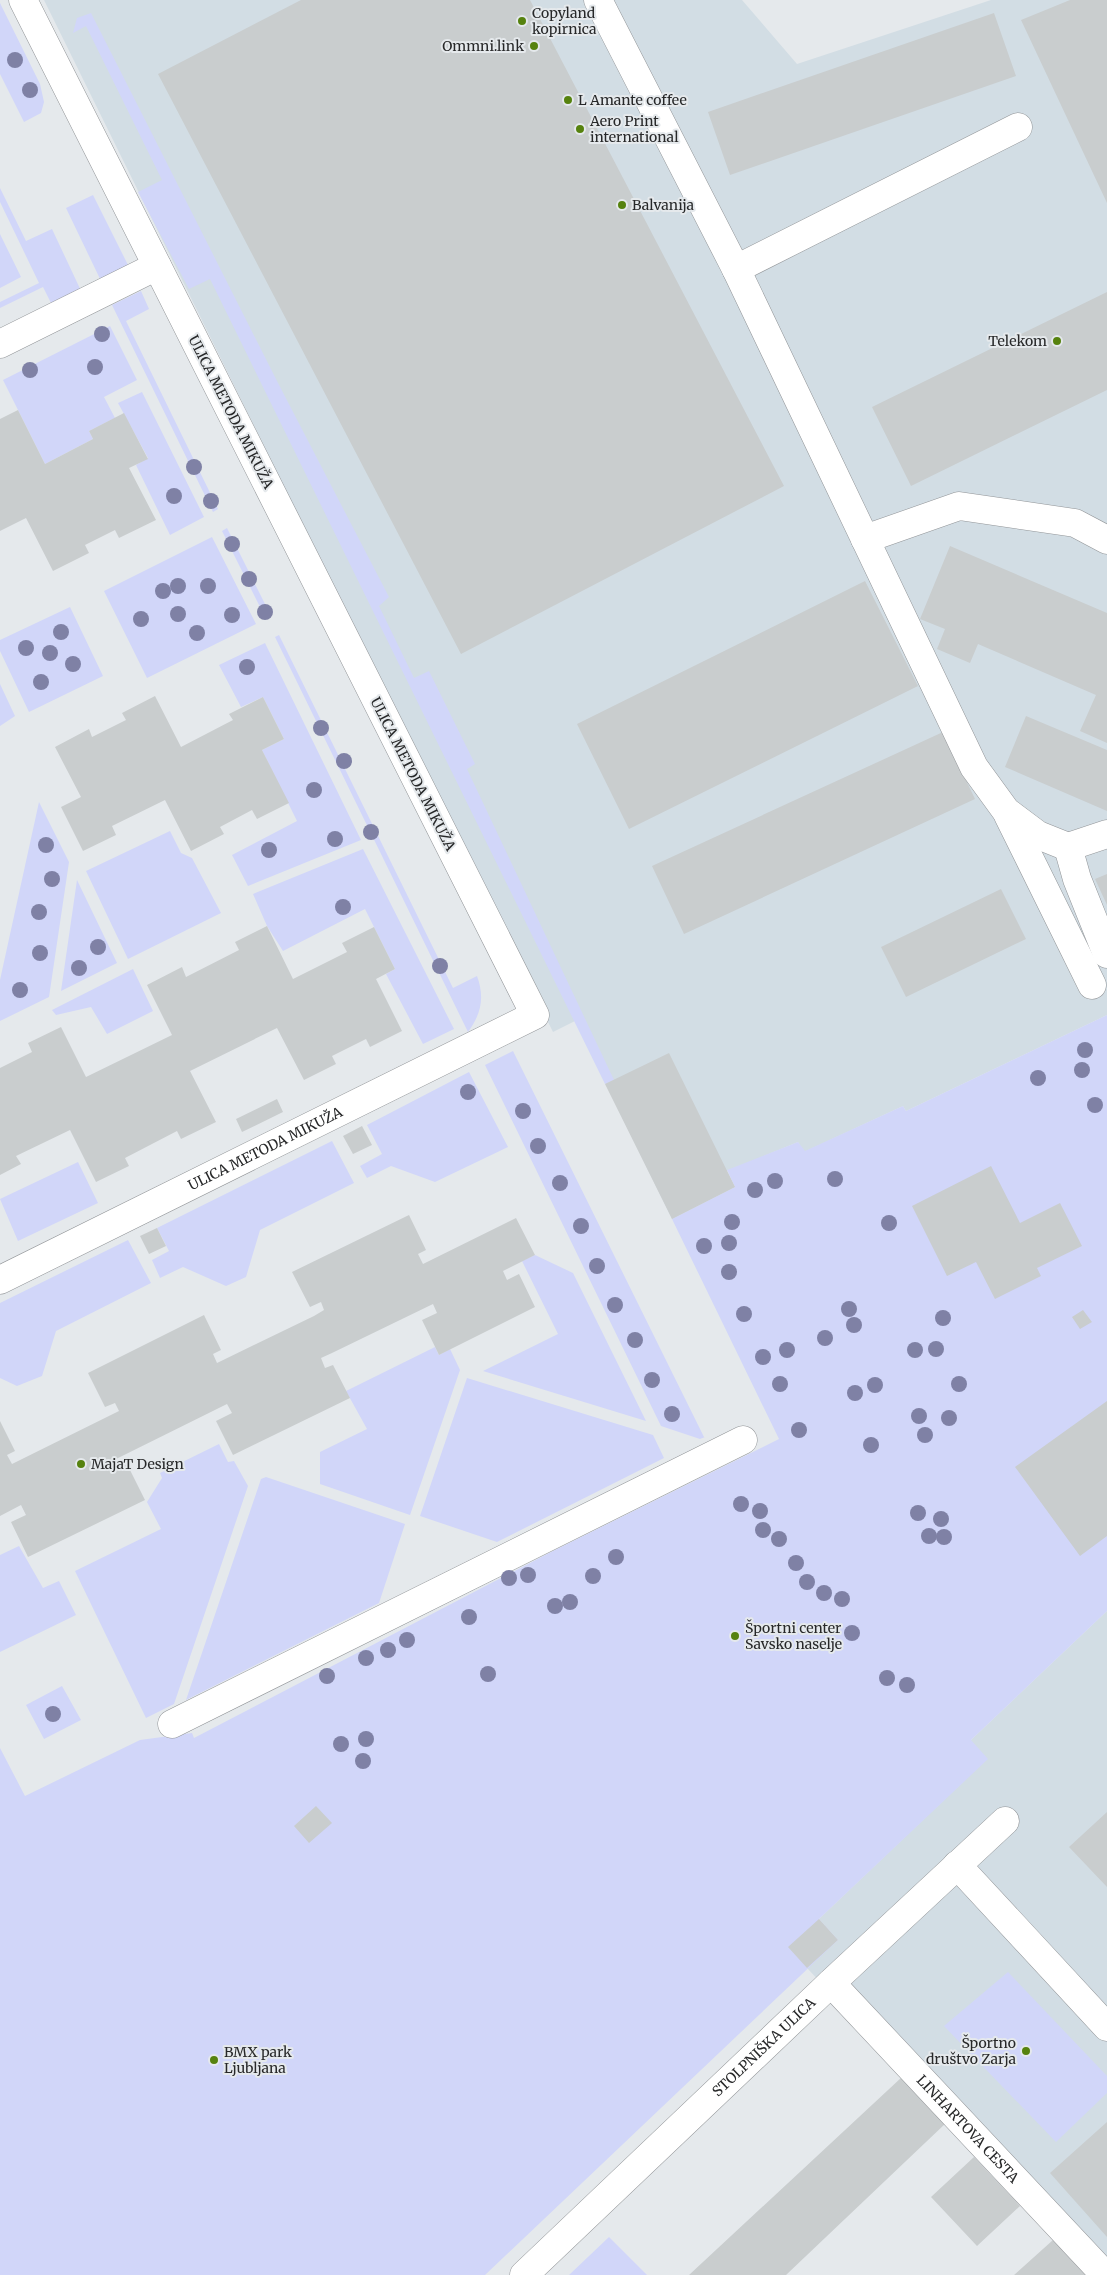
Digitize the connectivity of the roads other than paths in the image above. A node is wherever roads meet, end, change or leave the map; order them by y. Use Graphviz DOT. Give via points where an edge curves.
graph roads {
  1 [pos="23,0"];
  2 [pos="598,0"];
  3 [pos="1018,127"];
  4 [pos="157,266"];
  5 [pos="736,269"];
  6 [pos="0,344"];
  7 [pos="865,539"];
  8 [pos="1107,540"];
  9 [pos="1006,812"];
  10 [pos="1107,834"];
  11 [pos="1068,847"];
  12 [pos="1107,954"];
  13 [pos="1092,985"];
  14 [pos="0,1280"];
  15 [pos="743,1440"];
  16 [pos="172,1724"];
  17 [pos="1005,1821"];
  18 [pos="957,1865"];
  19 [pos="831,1983"];
  20 [pos="1107,2027"];
  21 [pos="524,2275"];
  22 [pos="1105,2275"];
  1 -- 4 [label="street, ULICA METODA MIKUŽA"];
  2 -- 5 [label="street"];
  3 -- 5 [label="street"];
  4 -- 6 [label="street"];
  4 -- 14 [label="street, ULICA METODA MIKUŽA" via="535,1015"];
  5 -- 7 [label="street"];
  7 -- 8 [label="street" via="959,506 1076,523"];
  7 -- 9 [label="street" via="974,766"];
  9 -- 11 [label="street" via="1038,835"];
  9 -- 13 [label="street"];
  10 -- 11 [label="street"];
  11 -- 12 [label="street" via="1077,879"];
  15 -- 16 [label="street"];
  17 -- 18 [label="street, STOLPNIŠKA ULICA"];
  18 -- 19 [label="street, STOLPNIŠKA ULICA"];
  18 -- 20 [label="street"];
  19 -- 21 [label="street, STOLPNIŠKA ULICA"];
  19 -- 22 [label="street, LINHARTOVA CESTA"];
}
